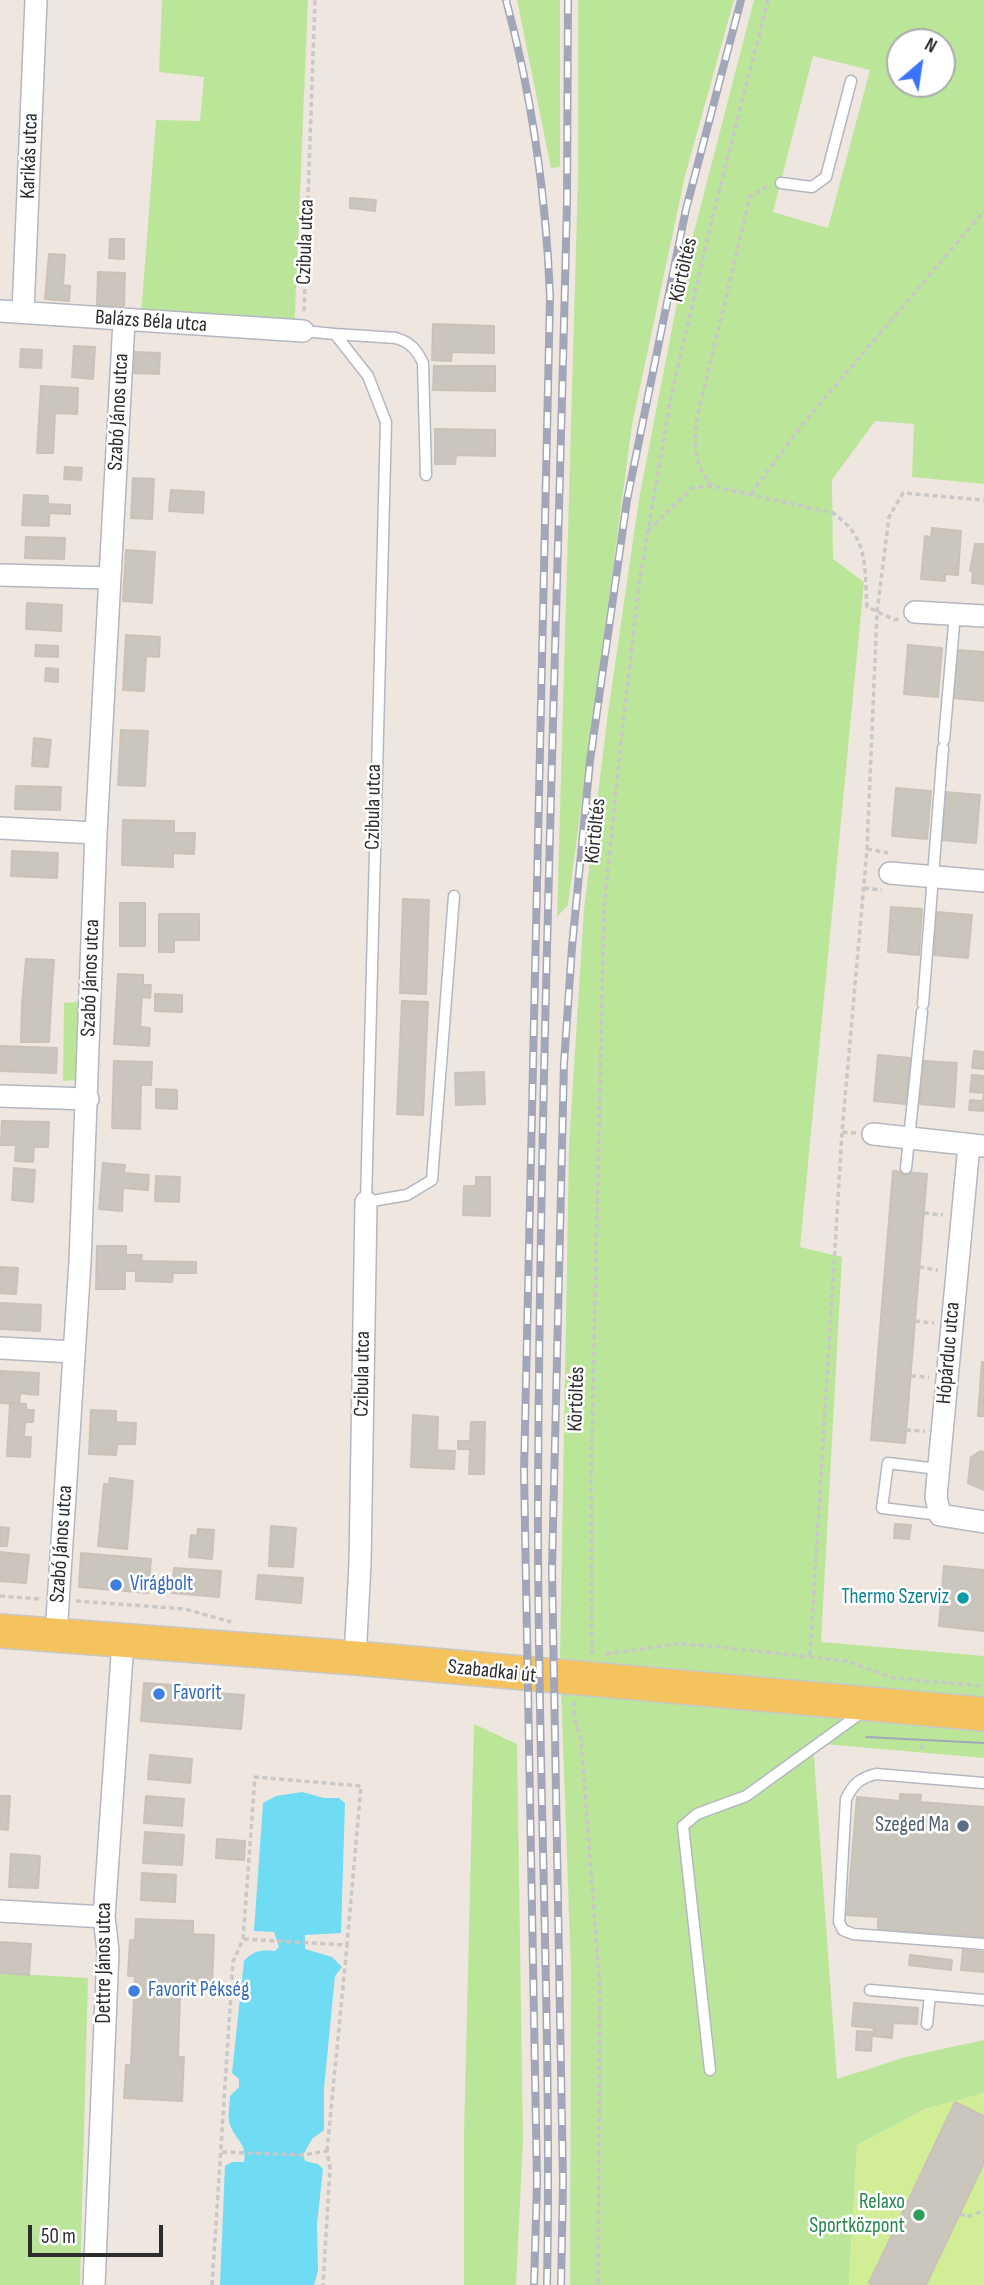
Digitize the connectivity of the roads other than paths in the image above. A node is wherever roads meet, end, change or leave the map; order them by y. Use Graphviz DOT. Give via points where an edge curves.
graph roads {
  1 [pos="36,0"];
  2 [pos="850,81"];
  3 [pos="781,183"];
  4 [pos="0,311"];
  5 [pos="23,312"];
  6 [pos="124,321"];
  7 [pos="303,331"];
  8 [pos="335,334"];
  9 [pos="426,475"];
  10 [pos="0,575"];
  11 [pos="110,578"];
  12 [pos="915,612"];
  13 [pos="955,613"];
  14 [pos="984,616"];
  15 [pos="0,828"];
  16 [pos="96,833"];
  17 [pos="887,872"];
  18 [pos="933,876"];
  19 [pos="984,880"];
  20 [pos="454,896"];
  21 [pos="0,1096"];
  22 [pos="88,1099"];
  23 [pos="873,1134"];
  24 [pos="909,1138"];
  25 [pos="976,1146"];
  26 [pos="906,1168"];
  27 [pos="366,1202"];
  28 [pos="0,1348"];
  29 [pos="74,1352"];
  30 [pos="938,1469"];
  31 [pos="940,1515"];
  32 [pos="984,1522"];
  33 [pos="0,1631"];
  34 [pos="56,1635"];
  35 [pos="123,1641"];
  36 [pos="355,1658"];
  37 [pos="872,1704"];
  38 [pos="984,1714"];
  39 [pos="984,1783"];
  40 [pos="0,1911"];
  41 [pos="104,1917"];
  42 [pos="984,1944"];
  43 [pos="870,1990"];
  44 [pos="930,1995"];
  45 [pos="984,2000"];
  46 [pos="927,2024"];
  47 [pos="710,2070"];
  48 [pos="94,2285"];
  1 -- 5 [label="street, Karikás utca"];
  2 -- 3 [label="lane" via="826,177 811,187"];
  4 -- 5 [label="street, Balázs Béla utca"];
  5 -- 6 [label="street, Balázs Béla utca"];
  6 -- 7 [label="street, Balázs Béla utca"];
  6 -- 11 [label="street, Szabó János utca"];
  7 -- 8 [label="lane"];
  8 -- 9 [label="lane" via="396,338 419,354"];
  8 -- 27 [label="lane, Czibula utca" via="368,376 386,422"];
  10 -- 11 [label="street"];
  11 -- 16 [label="street, Szabó János utca"];
  12 -- 13 [label="street"];
  13 -- 14 [label="street"];
  13 -- 18 [label="lane"];
  15 -- 16 [label="street"];
  16 -- 22 [label="street, Szabó János utca"];
  17 -- 18 [label="street"];
  18 -- 19 [label="street"];
  18 -- 24 [label="lane"];
  20 -- 27 [label="lane" via="432,1180 407,1195"];
  21 -- 22 [label="street"];
  22 -- 29 [label="street, Szabó János utca"];
  23 -- 24 [label="street"];
  24 -- 25 [label="street"];
  24 -- 26 [label="lane"];
  25 -- 30 [label="street, Hópárduc utca"];
  27 -- 36 [label="street, Czibula utca"];
  28 -- 29 [label="street"];
  29 -- 34 [label="street, Szabó János utca"];
  30 -- 31 [label="street, Hópárduc utca"];
  30 -- 31 [label="lane" via="888,1463 882,1508"];
  31 -- 32 [label="street"];
  33 -- 34 [label="main road, Szabadkai út"];
  34 -- 35 [label="main road, Szabadkai út"];
  35 -- 36 [label="main road, Szabadkai út"];
  35 -- 41 [label="street, Dettre János utca"];
  36 -- 37 [label="main road, Szabadkai út" via="582,1668"];
  37 -- 38 [label="main road, Szabadkai út"];
  37 -- 47 [label="lane" via="746,1796 697,1814 683,1826"];
  39 -- 42 [label="lane" via="876,1774 852,1786 846,1800 839,1922 853,1934"];
  40 -- 41 [label="street"];
  41 -- 48 [label="street, Dettre János utca" via="108,1951"];
  43 -- 44 [label="lane"];
  44 -- 45 [label="lane"];
  44 -- 46 [label="lane"];
}
